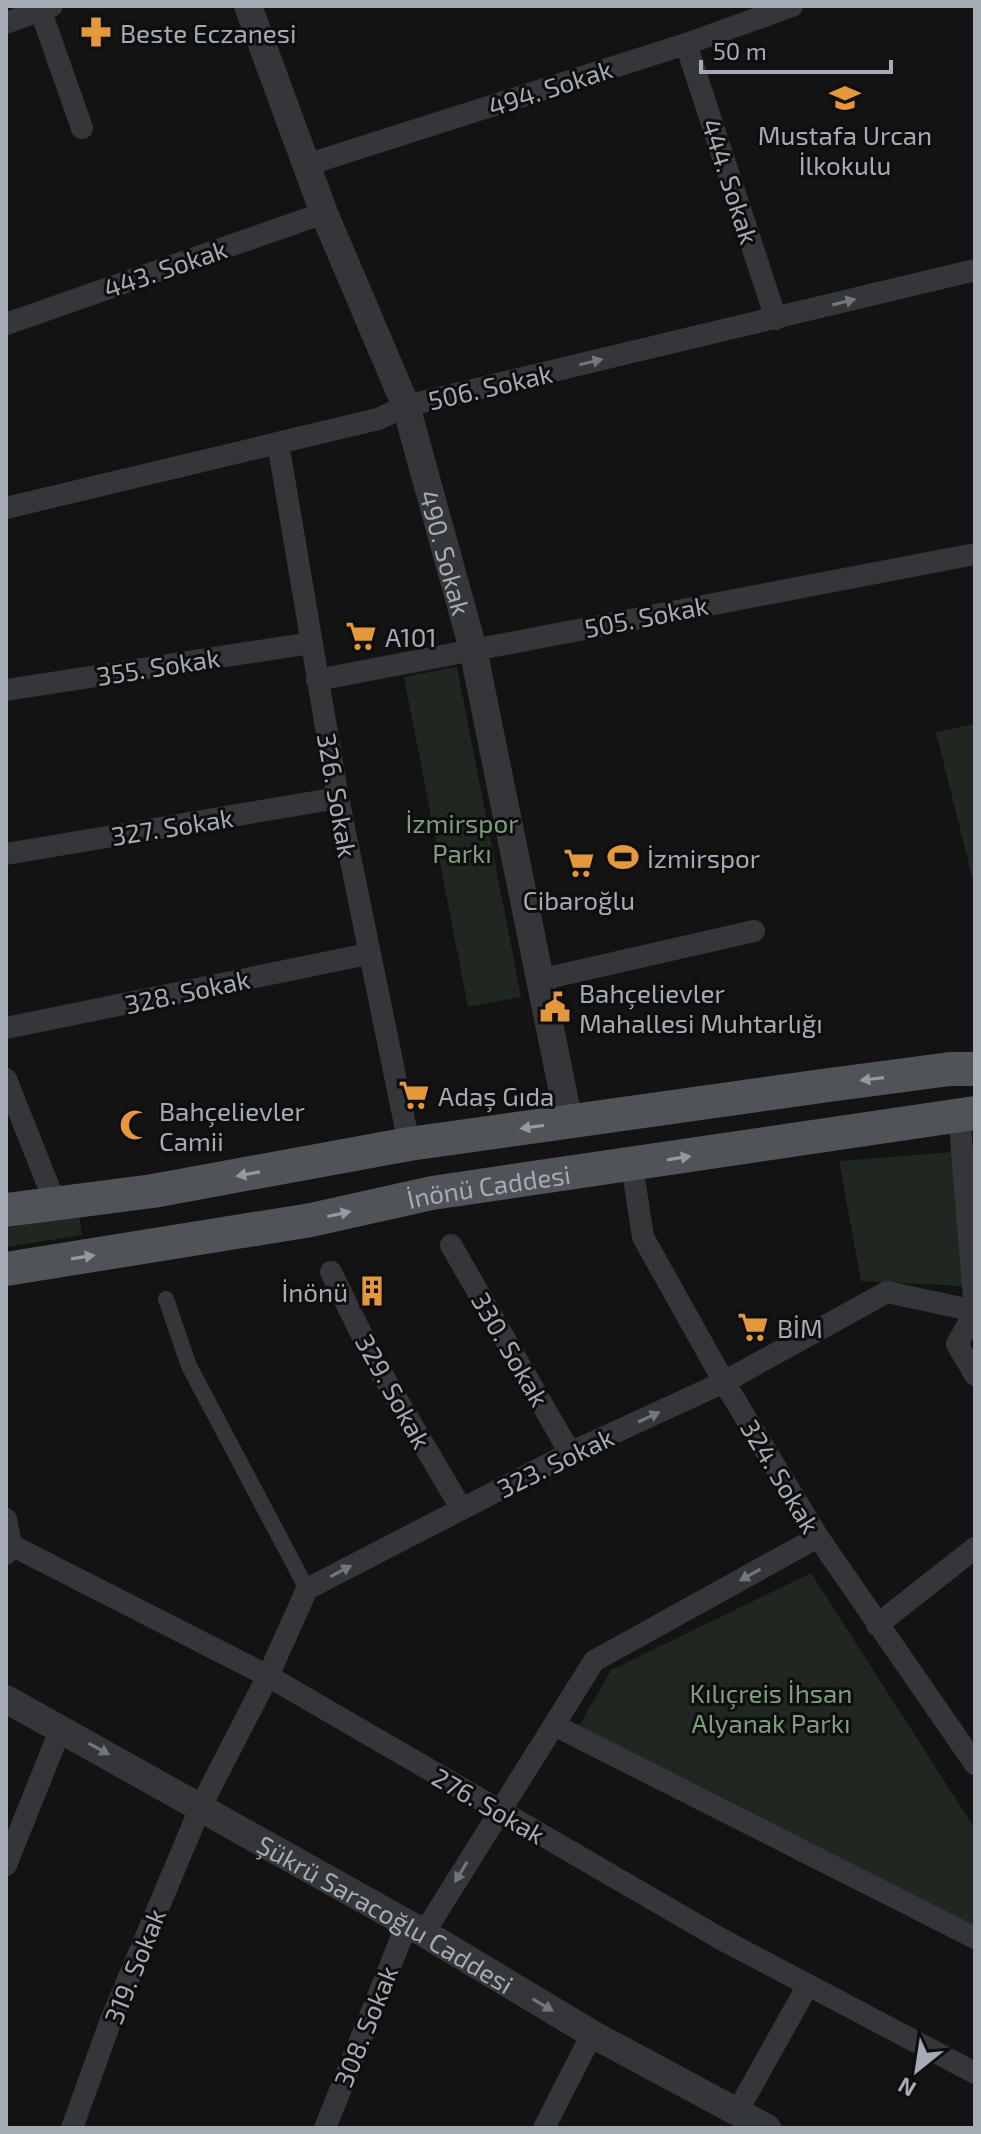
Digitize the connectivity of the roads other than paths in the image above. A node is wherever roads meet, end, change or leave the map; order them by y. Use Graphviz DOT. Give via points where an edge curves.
graph roads {
  1 [pos="248,6"];
  2 [pos="792,6"];
  3 [pos="44,7"];
  4 [pos="6,23"];
  5 [pos="686,44"];
  6 [pos="82,128"];
  7 [pos="306,165"];
  8 [pos="324,213"];
  9 [pos="975,270"];
  10 [pos="776,319"];
  11 [pos="6,324"];
  12 [pos="406,406"];
  13 [pos="278,443"];
  14 [pos="6,508"];
  15 [pos="975,554"];
  16 [pos="311,643"];
  17 [pos="473,649"];
  18 [pos="317,680"];
  19 [pos="6,690"];
  20 [pos="338,798"];
  21 [pos="6,854"];
  22 [pos="754,931"];
  23 [pos="368,954"];
  24 [pos="539,980"];
  25 [pos="6,1028"];
  26 [pos="975,1069"];
  27 [pos="6,1079"];
  28 [pos="967,1114"];
  29 [pos="569,1122"];
  30 [pos="409,1144"];
  31 [pos="632,1165"];
  32 [pos="56,1205"];
  33 [pos="6,1210"];
  34 [pos="451,1245"];
  35 [pos="6,1269"];
  36 [pos="331,1272"];
  37 [pos="166,1299"];
  38 [pos="975,1311"];
  39 [pos="975,1375"];
  40 [pos="724,1382"];
  41 [pos="570,1453"];
  42 [pos="461,1508"];
  43 [pos="6,1519"];
  44 [pos="818,1537"];
  45 [pos="975,1548"];
  46 [pos="8,1549"];
  47 [pos="307,1589"];
  48 [pos="877,1625"];
  49 [pos="268,1676"];
  50 [pos="6,1699"];
  51 [pos="554,1725"];
  52 [pos="61,1728"];
  53 [pos="975,1764"];
  54 [pos="201,1806"];
  55 [pos="498,1810"];
  56 [pos="6,1865"];
  57 [pos="415,1929"];
  58 [pos="975,1938"];
  59 [pos="808,1985"];
  60 [pos="592,2034"];
  61 [pos="975,2073"];
  62 [pos="737,2112"];
  63 [pos="72,2128"];
  64 [pos="325,2128"];
  65 [pos="544,2128"];
  66 [pos="767,2128"];
  1 -- 7 [label="street, 490. Sokak"];
  2 -- 5 [label="street, 494. Sokak"];
  3 -- 4 [label="street"];
  3 -- 6 [label="street"];
  5 -- 7 [label="street, 494. Sokak"];
  5 -- 10 [label="street, 444. Sokak"];
  7 -- 8 [label="street, 490. Sokak"];
  8 -- 11 [label="street, 443. Sokak"];
  8 -- 12 [label="street, 490. Sokak"];
  10 -- 9 [label="street, 506. Sokak, one-way"];
  12 -- 10 [label="street, 506. Sokak, one-way"];
  12 -- 13 [label="street, 506. Sokak" via="378,419"];
  12 -- 17 [label="street, 490. Sokak"];
  13 -- 14 [label="street, 506. Sokak"];
  13 -- 16 [label="street, 326. Sokak"];
  15 -- 17 [label="street, 505. Sokak"];
  16 -- 18 [label="street, 326. Sokak"];
  16 -- 19 [label="street, 355. Sokak"];
  17 -- 18 [label="street, 505. Sokak"];
  17 -- 24 [label="street, 490. Sokak"];
  18 -- 20 [label="street, 326. Sokak"];
  20 -- 21 [label="street, 327. Sokak"];
  20 -- 23 [label="street, 326. Sokak"];
  22 -- 24 [label="street"];
  23 -- 25 [label="street, 328. Sokak"];
  23 -- 30 [label="street, 326. Sokak"];
  24 -- 29 [label="street, 490. Sokak"];
  26 -- 29 [label="main road, İnönü Caddesi, one-way"];
  27 -- 32 [label="street"];
  31 -- 28 [label="main road, İnönü Caddesi, one-way"];
  28 -- 38 [label="street"];
  29 -- 30 [label="main road, İnönü Caddesi, one-way"];
  30 -- 32 [label="main road, İnönü Caddesi, one-way"];
  35 -- 31 [label="main road, İnönü Caddesi, one-way" via="311,1220 432,1193"];
  31 -- 40 [label="street, 324. Sokak" via="643,1237"];
  32 -- 33 [label="main road, İnönü Caddesi"];
  34 -- 41 [label="street, 330. Sokak"];
  36 -- 42 [label="street, 329. Sokak" via="376,1364"];
  37 -- 47 [label="street" via="189,1366"];
  38 -- 39 [label="street" via="957,1344"];
  38 -- 40 [label="street, 323. Sokak" via="887,1292"];
  41 -- 40 [label="street, 323. Sokak, one-way"];
  40 -- 44 [label="street, 324. Sokak"];
  41 -- 42 [label="street, 323. Sokak"];
  47 -- 42 [label="street, 323. Sokak, one-way"];
  43 -- 46 [label="street"];
  44 -- 48 [label="street, 324. Sokak"];
  44 -- 51 [label="street, 308. Sokak, one-way" via="594,1661"];
  45 -- 48 [label="street"];
  46 -- 49 [label="street, 276. Sokak"];
  47 -- 49 [label="street"];
  48 -- 53 [label="street, 324. Sokak"];
  49 -- 54 [label="street, 319. Sokak"];
  49 -- 55 [label="street, 276. Sokak"];
  50 -- 52 [label="street, Şükrü Saracoğlu Caddesi"];
  51 -- 55 [label="street, 308. Sokak"];
  51 -- 58 [label="street"];
  52 -- 54 [label="street, Şükrü Saracoğlu Caddesi, one-way"];
  52 -- 56 [label="street"];
  54 -- 57 [label="street, Şükrü Saracoğlu Caddesi"];
  54 -- 63 [label="street, 319. Sokak"];
  55 -- 57 [label="street, 308. Sokak, one-way"];
  55 -- 59 [label="street, 276. Sokak"];
  57 -- 60 [label="street, Şükrü Saracoğlu Caddesi, one-way"];
  57 -- 64 [label="street, 308. Sokak"];
  59 -- 61 [label="street, 276. Sokak"];
  59 -- 62 [label="street"];
  60 -- 62 [label="street, Şükrü Saracoğlu Caddesi"];
  60 -- 65 [label="street"];
  62 -- 66 [label="street, Şükrü Saracoğlu Caddesi"];
}
